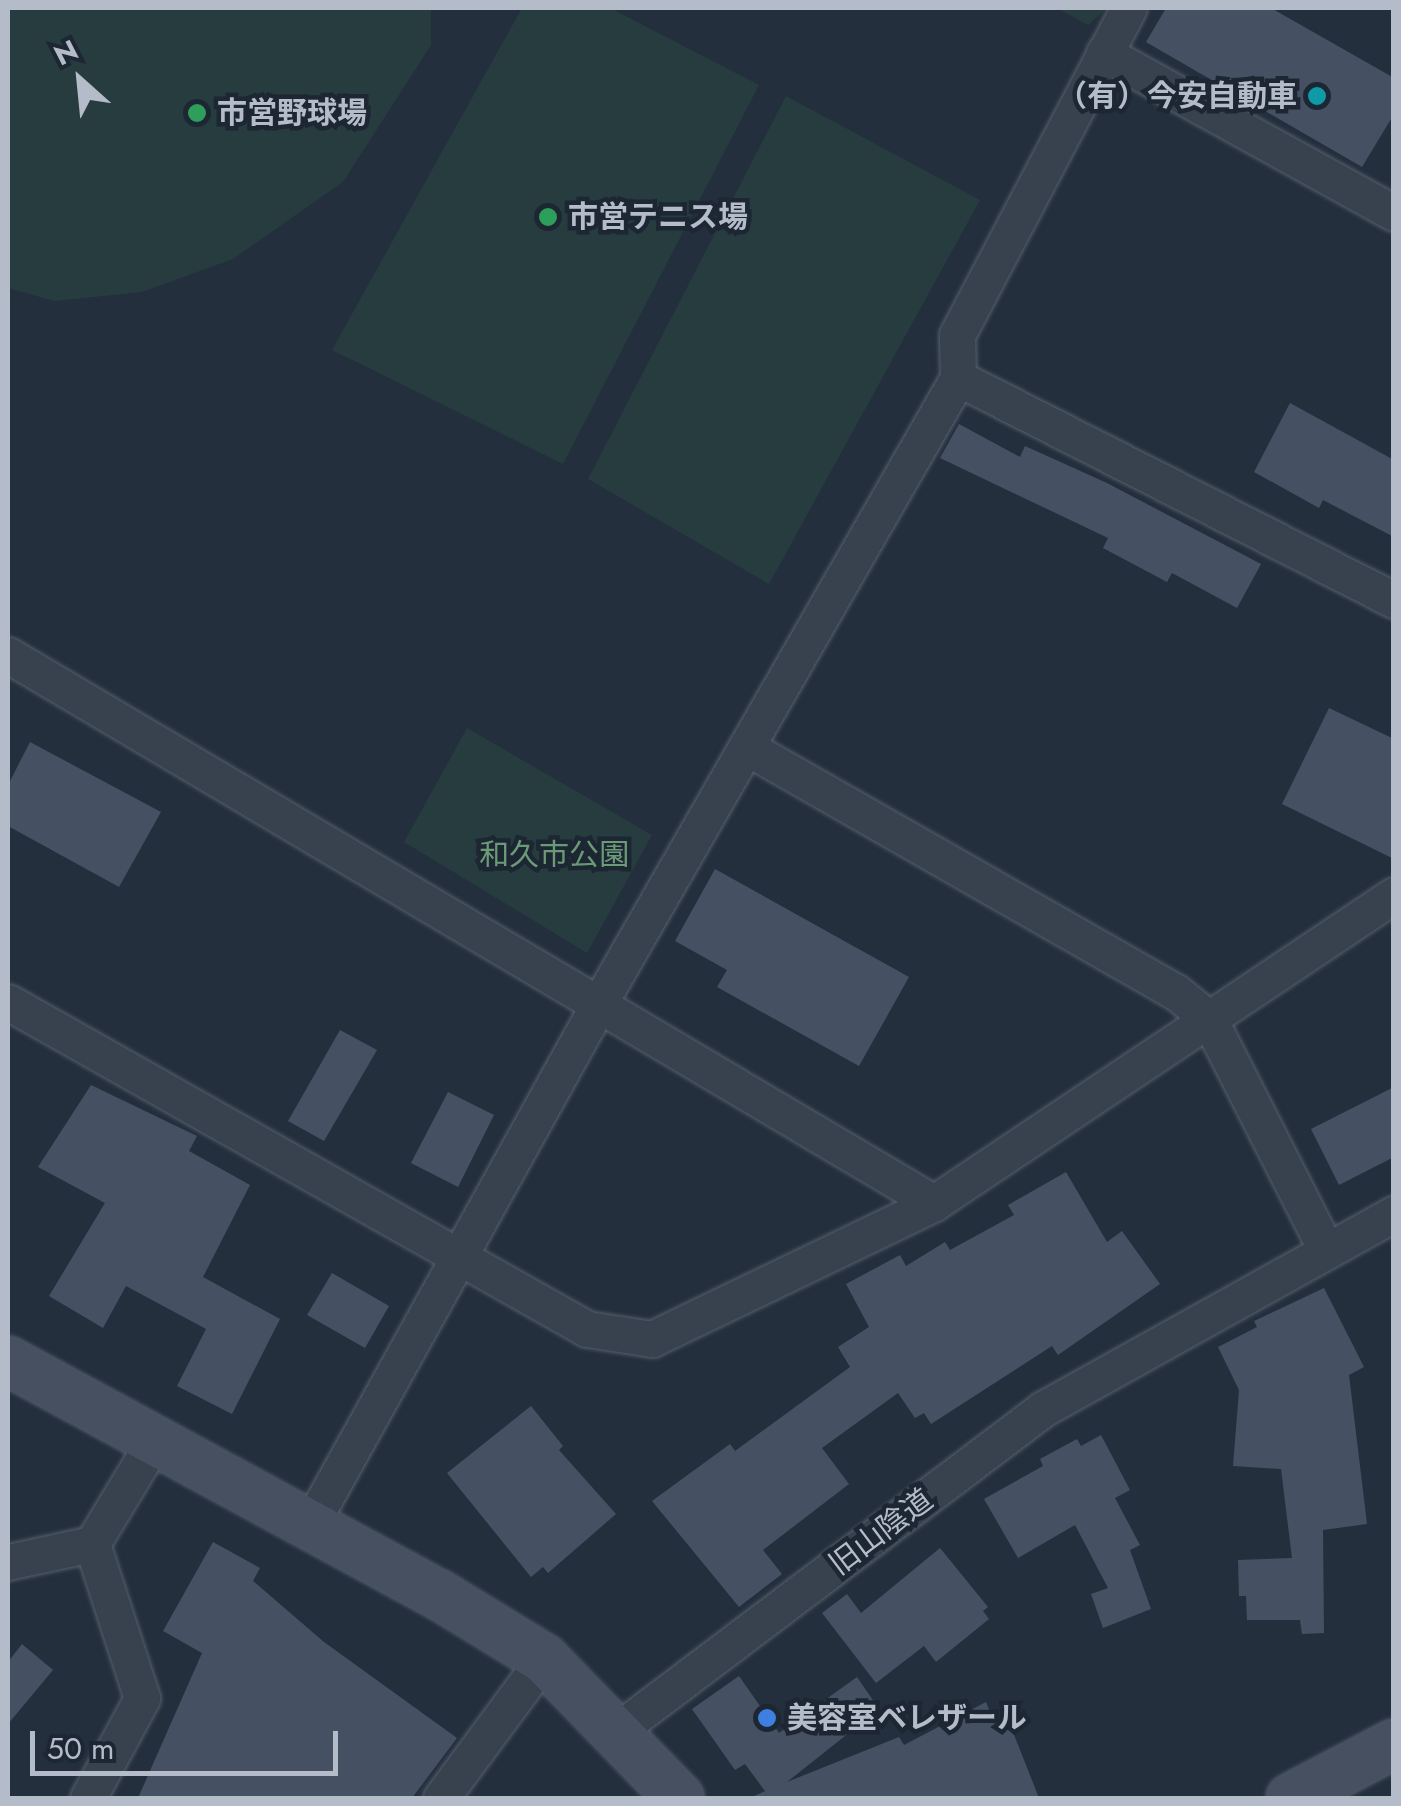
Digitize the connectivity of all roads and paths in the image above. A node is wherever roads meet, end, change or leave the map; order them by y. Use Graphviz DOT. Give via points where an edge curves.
graph roads {
  1 [pos="1129,8"];
  2 [pos="1104,53"];
  3 [pos="1394,213"];
  4 [pos="958,378"];
  5 [pos="1394,600"];
  6 [pos="8,655"];
  7 [pos="746,747"];
  8 [pos="1394,895"];
  9 [pos="601,1000"];
  10 [pos="8,1002"];
  11 [pos="1209,1019"];
  12 [pos="934,1203"];
  13 [pos="1394,1214"];
  14 [pos="1325,1248"];
  15 [pos="462,1254"];
  16 [pos="8,1361"];
  17 [pos="153,1442"];
  18 [pos="310,1527"];
  19 [pos="92,1544"];
  20 [pos="8,1562"];
  21 [pos="544,1659"];
  22 [pos="618,1730"];
  23 [pos="1394,1744"];
  24 [pos="88,1798"];
  25 [pos="441,1798"];
  26 [pos="679,1798"];
  27 [pos="1291,1798"];
  1 -- 2 [label="street"];
  2 -- 3 [label="street"];
  2 -- 4 [label="street" via="957,335"];
  4 -- 5 [label="street"];
  4 -- 7 [label="street"];
  6 -- 9 [label="street"];
  7 -- 9 [label="street"];
  7 -- 11 [label="street" via="1176,992"];
  8 -- 11 [label="street"];
  9 -- 12 [label="street"];
  9 -- 15 [label="street"];
  10 -- 15 [label="street"];
  11 -- 12 [label="street"];
  11 -- 14 [label="street"];
  12 -- 15 [label="street" via="652,1340 586,1329"];
  13 -- 14 [label="street, 旧山陰道"];
  14 -- 22 [label="street, 旧山陰道" via="1043,1409"];
  15 -- 18 [label="street"];
  16 -- 17 [label="street"];
  17 -- 18 [label="street"];
  17 -- 19 [label="street"];
  18 -- 21 [label="street"];
  19 -- 20 [label="street"];
  19 -- 24 [label="street" via="142,1698"];
  21 -- 22 [label="street"];
  21 -- 25 [label="street"];
  22 -- 26 [label="street"];
  23 -- 27 [label="street"];
}
